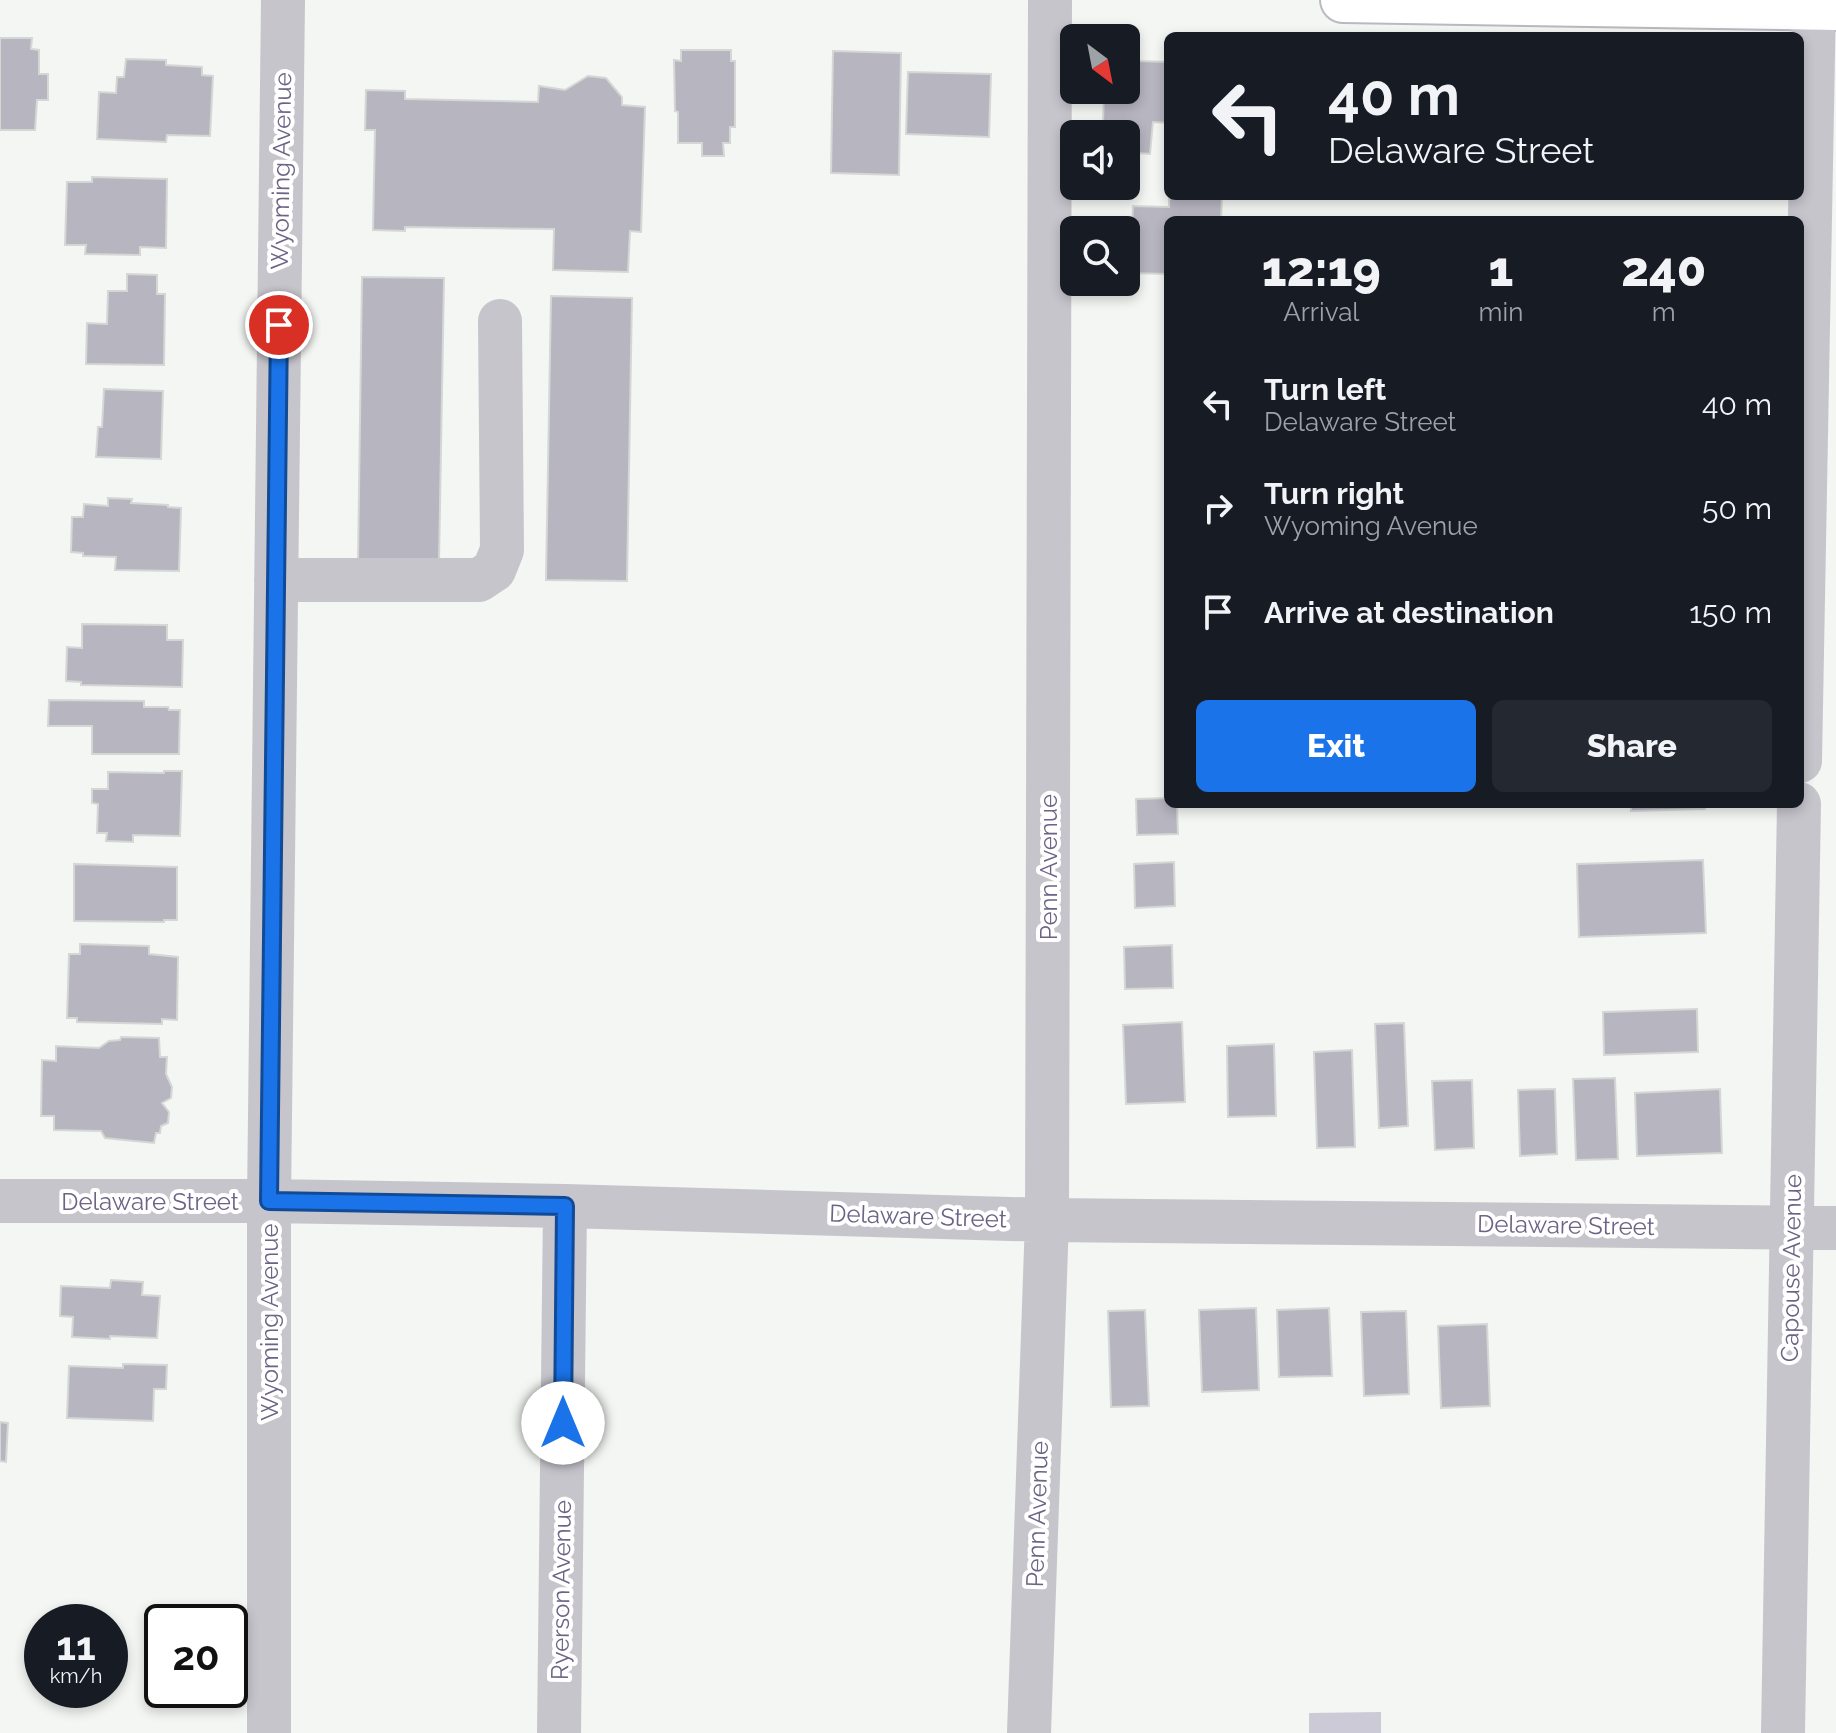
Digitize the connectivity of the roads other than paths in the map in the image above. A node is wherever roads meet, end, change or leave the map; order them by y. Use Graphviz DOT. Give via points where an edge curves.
graph roads {
  1 [pos="283,0"];
  2 [pos="1050,0"];
  3 [pos="1343,0"];
  4 [pos="1822,5"];
  5 [pos="500,321"];
  6 [pos="276,580"];
  7 [pos="1804,624"];
  8 [pos="1799,808"];
  9 [pos="0,1201"];
  10 [pos="269,1201"];
  11 [pos="565,1206"];
  12 [pos="1047,1220"];
  13 [pos="1791,1227"];
  14 [pos="1836,1228"];
  15 [pos="269,1733"];
  16 [pos="559,1733"];
  17 [pos="1029,1733"];
  18 [pos="1783,1733"];
  1 -- 6 [label="street, Wyoming Avenue"];
  2 -- 12 [label="street, Penn Avenue"];
  3 -- 4 [label="main road"];
  4 -- 7 [label="street"];
  5 -- 6 [label="street" via="502,550 494,570 479,580"];
  6 -- 10 [label="street, Wyoming Avenue"];
  8 -- 13 [label="street, Capouse Avenue"];
  9 -- 10 [label="street, Delaware Street"];
  10 -- 11 [label="street, Delaware Street"];
  10 -- 15 [label="street, Wyoming Avenue"];
  11 -- 12 [label="street, Delaware Street"];
  11 -- 16 [label="street, Ryerson Avenue"];
  12 -- 13 [label="street, Delaware Street"];
  12 -- 17 [label="street, Penn Avenue"];
  13 -- 14 [label="street, Delaware Street"];
  13 -- 18 [label="street, Capouse Avenue"];
}
